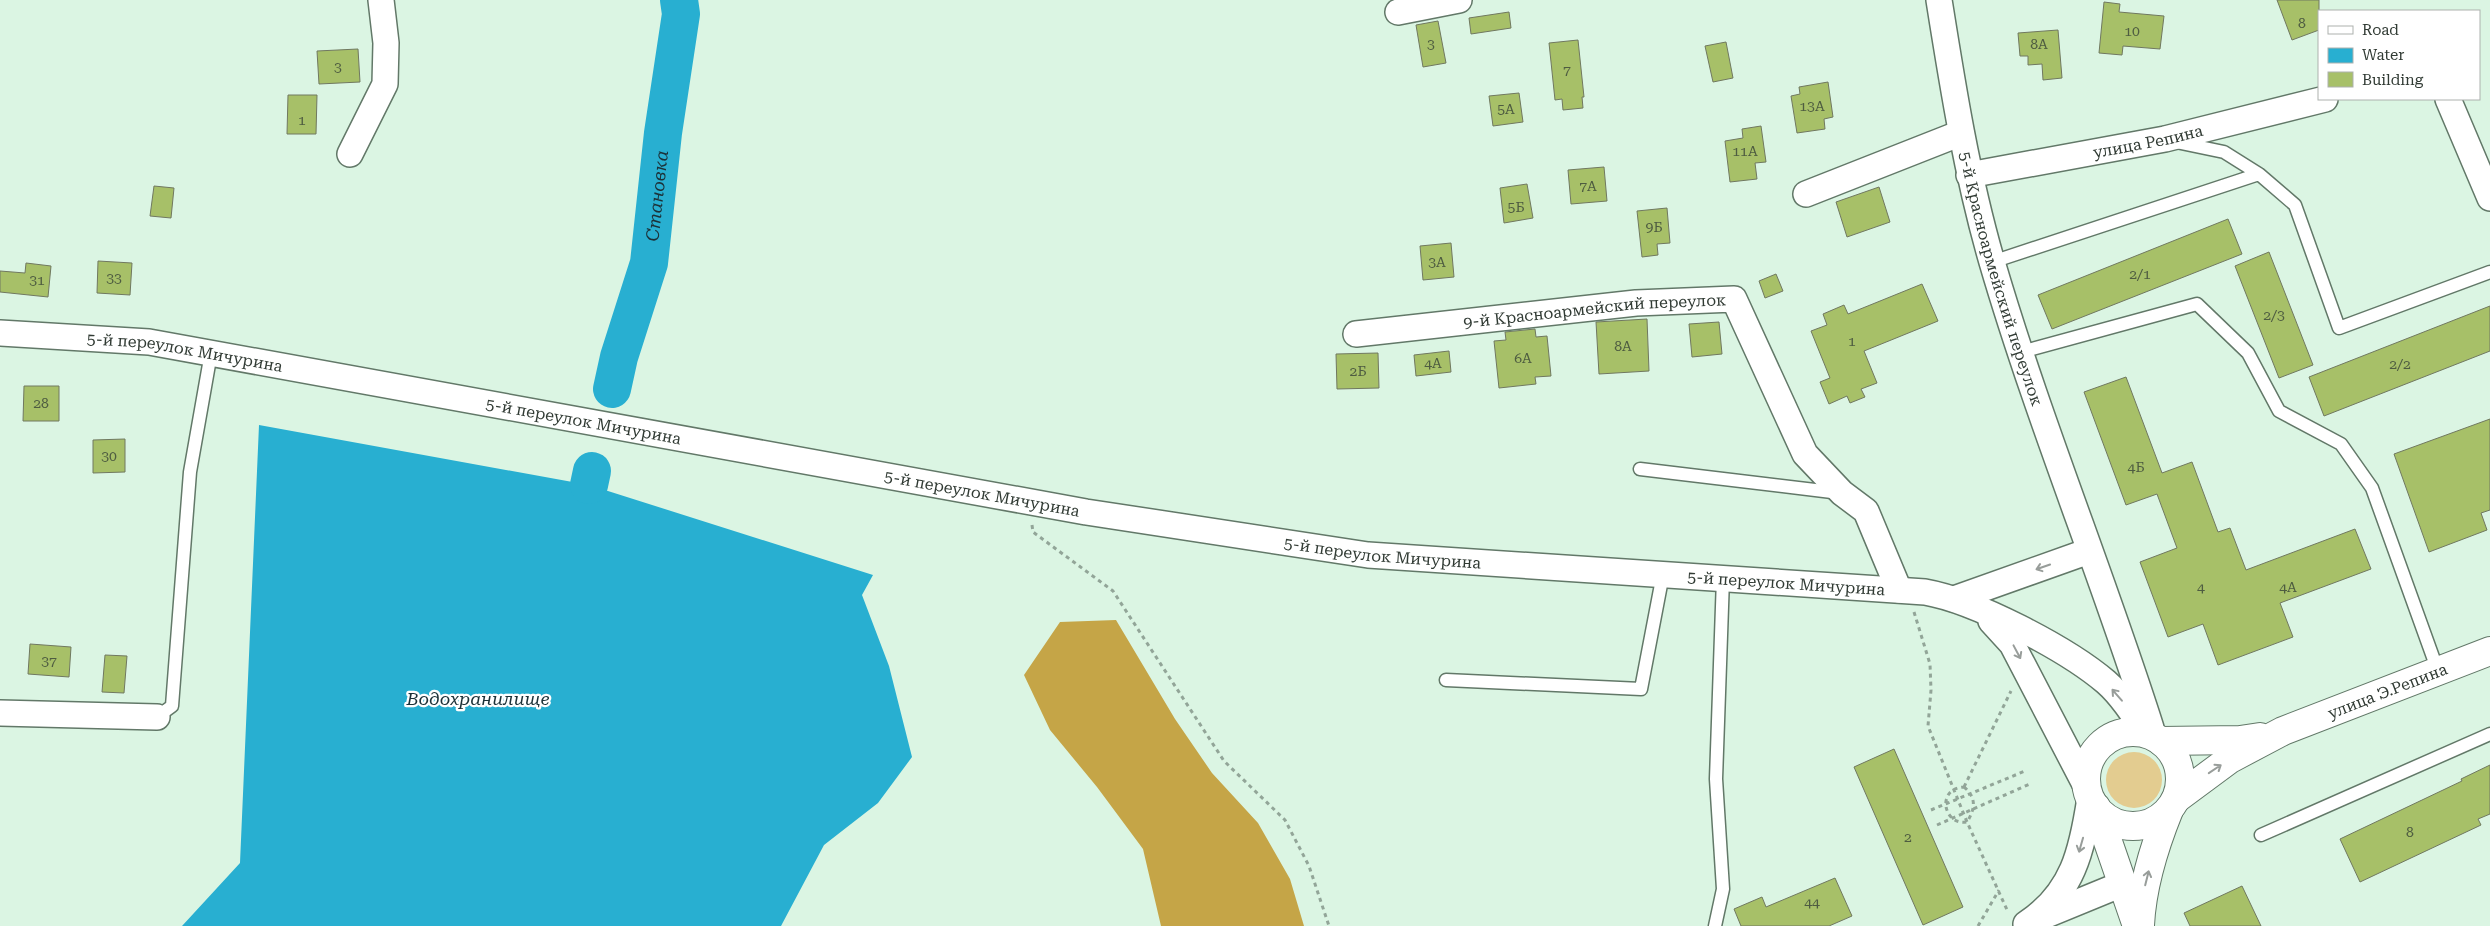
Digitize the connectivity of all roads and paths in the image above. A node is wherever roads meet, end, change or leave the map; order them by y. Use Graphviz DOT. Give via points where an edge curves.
graph roads {
  1 [pos="381,0"];
  2 [pos="1459,0"];
  3 [pos="1939,0"];
  4 [pos="1398,12"];
  5 [pos="2321,100"];
  6 [pos="2448,100"];
  7 [pos="1961,133"];
  8 [pos="2165,140"];
  9 [pos="350,154"];
  10 [pos="2259,174"];
  11 [pos="1969,176"];
  12 [pos="1806,194"];
  13 [pos="2490,198"];
  14 [pos="1992,262"];
  15 [pos="2490,272"];
  16 [pos="0,333"];
  17 [pos="1356,334"];
  18 [pos="2021,352"];
  19 [pos="211,353"];
  20 [pos="1640,469"];
  21 [pos="1842,493"];
  22 [pos="1030,502"];
  23 [pos="2089,551"];
  24 [pos="1663,574"];
  25 [pos="1723,578"];
  26 [pos="1900,590"];
  27 [pos="1962,602"];
  28 [pos="2490,651"];
  29 [pos="2438,671"];
  30 [pos="2031,679"];
  31 [pos="1446,680"];
  32 [pos="0,713"];
  33 [pos="157,716"];
  34 [pos="2283,731"];
  35 [pos="2490,734"];
  36 [pos="2153,738"];
  37 [pos="2025,770"];
  38 [pos="2032,783"];
  39 [pos="1964,787"];
  40 [pos="1953,790"];
  41 [pos="1970,794"];
  42 [pos="2091,798"];
  43 [pos="1957,799"];
  44 [pos="1946,804"];
  45 [pos="2173,805"];
  46 [pos="1973,809"];
  47 [pos="1931,810"];
  48 [pos="1963,814"];
  49 [pos="1953,818"];
  50 [pos="1966,822"];
  51 [pos="1938,825"];
  52 [pos="2261,835"];
  53 [pos="2122,884"];
  54 [pos="1999,890"];
  55 [pos="2019,922"];
  56 [pos="1329,926"];
  57 [pos="1715,926"];
  58 [pos="1978,926"];
  59 [pos="2139,926"];
  1 -- 9 [label="street" via="386,43 385,84"];
  2 -- 4 [label="street"];
  3 -- 7 [label="street, 5-й Красноармейский переулок"];
  5 -- 8 [label="street, улица Репина"];
  6 -- 13 [label="street"];
  7 -- 11 [label="street, 5-й Красноармейский переулок"];
  7 -- 12 [label="street"];
  8 -- 10 [label="lane" via="2224,152"];
  8 -- 11 [label="street, улица Репина"];
  10 -- 14 [label="lane"];
  10 -- 15 [label="lane" via="2295,205 2339,328"];
  11 -- 14 [label="street, 5-й Красноармейский переулок"];
  14 -- 18 [label="street, 5-й Красноармейский переулок"];
  16 -- 19 [label="street, 5-й переулок Мичурина" via="149,342"];
  17 -- 21 [label="street, 9-й Красноармейский переулок" via="1636,303 1734,299 1805,454"];
  18 -- 23 [label="street, 5-й Красноармейский переулок"];
  18 -- 29 [label="lane" via="2197,304 2248,353 2279,411 2341,444 2372,488"];
  19 -- 22 [label="street, 5-й переулок Мичурина"];
  19 -- 33 [label="lane" via="190,472 172,706"];
  20 -- 21 [label="lane"];
  21 -- 26 [label="street, 9-й Красноармейский переулок" via="1866,512"];
  22 -- 24 [label="street, 5-й переулок Мичурина" via="1368,555"];
  22 -- 56 [label="path" via="1033,532 1113,591 1224,761 1285,820 1309,866"];
  23 -- 27 [label="street, one-way"];
  23 -- 36 [label="street, 5-й Красноармейский переулок"];
  24 -- 25 [label="street, 5-й переулок Мичурина"];
  24 -- 31 [label="lane" via="1641,689"];
  25 -- 26 [label="street, 5-й переулок Мичурина"];
  25 -- 57 [label="lane" via="1716,779 1723,888"];
  26 -- 27 [label="street, 5-й переулок Мичурина" via="1925,592"];
  26 -- 40 [label="path" via="1915,614 1927,652 1931,690 1928,726"];
  27 -- 30 [label="street, 5-й переулок Мичурина, one-way" via="2005,635"];
  36 -- 27 [label="street, 5-й переулок Мичурина, one-way" via="2107,683 2049,645"];
  28 -- 29 [label="street, улица Э.Репина"];
  29 -- 34 [label="street, улица Э.Репина"];
  30 -- 39 [label="path" via="2012,690"];
  30 -- 42 [label="street, 5-й переулок Мичурина"];
  32 -- 33 [label="street"];
  34 -- 36 [label="street, улица Э.Репина" via="2240,740"];
  45 -- 34 [label="street, улица Э.Репина, one-way" via="2230,759"];
  35 -- 52 [label="lane"];
  36 -- 42 [label="street" via="2125,734 2105,742 2088,768"];
  36 -- 45 [label="street" via="2170,750 2177,761 2180,787"];
  37 -- 41 [label="path"];
  38 -- 46 [label="path"];
  39 -- 40 [label="path"];
  39 -- 41 [label="path"];
  40 -- 43 [label="path"];
  40 -- 44 [label="path" via="1948,793"];
  41 -- 43 [label="path"];
  41 -- 46 [label="path"];
  42 -- 45 [label="street" via="2114,822 2138,826 2149,824"];
  42 -- 53 [label="street"];
  42 -- 55 [label="street, one-way" via="2080,847 2066,885 2043,913"];
  43 -- 44 [label="path"];
  43 -- 48 [label="path"];
  44 -- 47 [label="path"];
  44 -- 49 [label="path"];
  59 -- 45 [label="street, one-way" via="2149,870"];
  46 -- 48 [label="path"];
  46 -- 50 [label="path"];
  48 -- 49 [label="path"];
  48 -- 50 [label="path"];
  49 -- 50 [label="path"];
  49 -- 51 [label="path"];
  50 -- 54 [label="path"];
  53 -- 55 [label="street"];
  53 -- 59 [label="street"];
  54 -- 55 [label="path"];
  54 -- 58 [label="path"];
}
